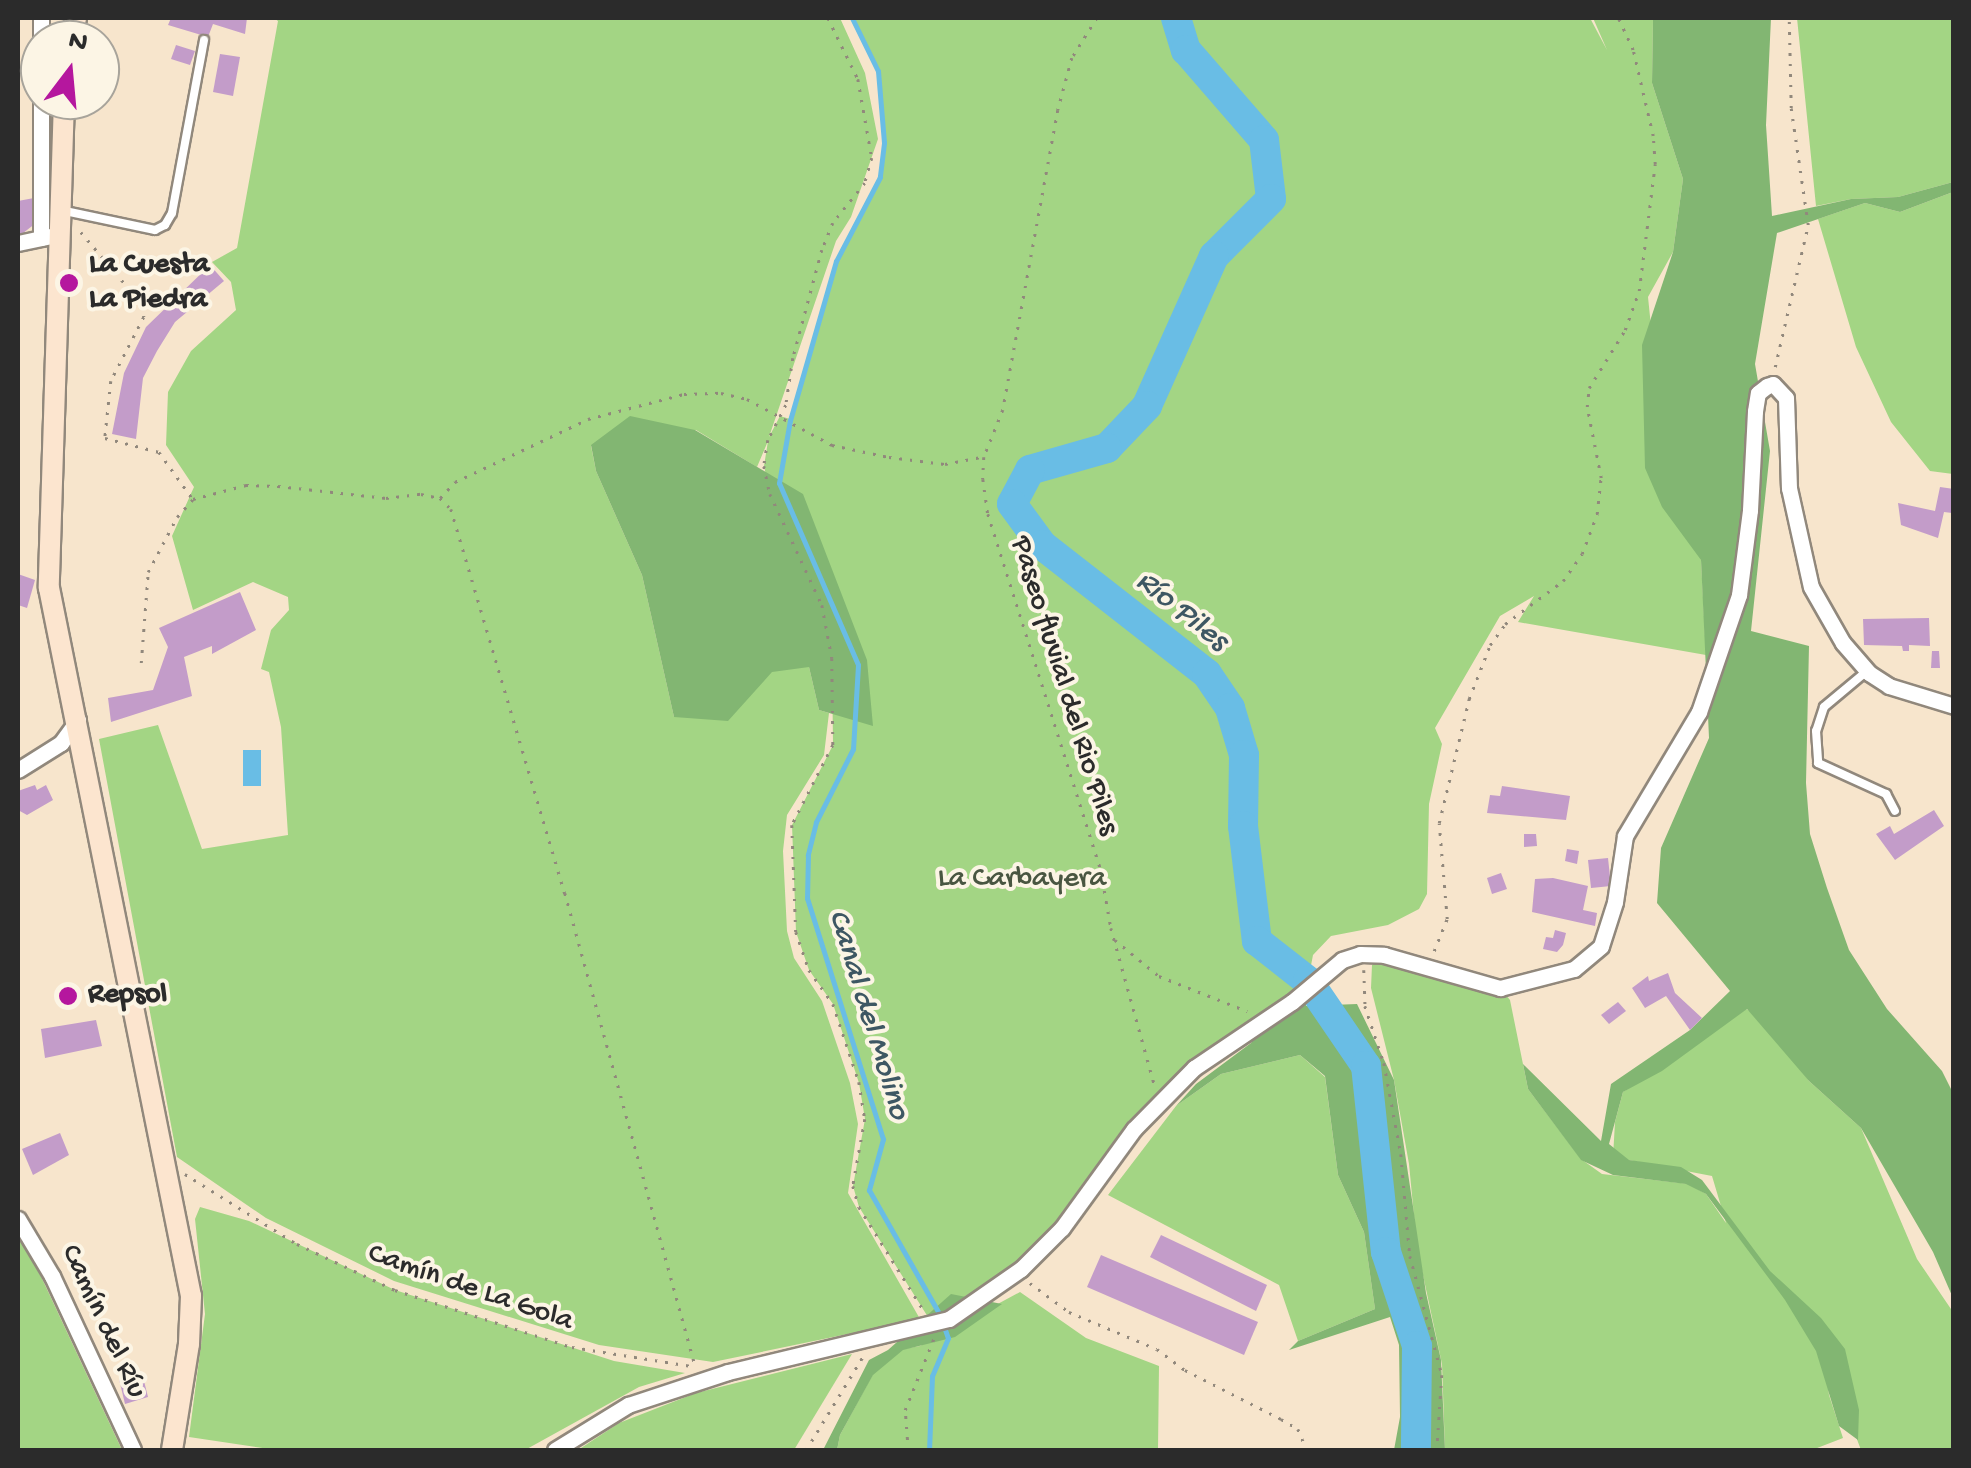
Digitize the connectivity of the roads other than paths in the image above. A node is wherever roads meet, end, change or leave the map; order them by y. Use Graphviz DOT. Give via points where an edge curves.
graph roads {
  1 [pos="204,40"];
  2 [pos="43,120"];
  3 [pos="63,120"];
  4 [pos="55,226"];
  5 [pos="18,243"];
  6 [pos="1867,671"];
  7 [pos="1954,706"];
  8 [pos="78,720"];
  9 [pos="18,770"];
  10 [pos="1895,811"];
  11 [pos="18,1220"];
  12 [pos="133,1450"];
  13 [pos="172,1450"];
  14 [pos="555,1450"];
  1 -- 4 [label="lane" via="165,225"];
  2 -- 4 [label="street"];
  3 -- 4 [label="street"];
  4 -- 5 [label="street"];
  4 -- 8 [label="street" via="49,588"];
  6 -- 7 [label="street" via="1889,686"];
  6 -- 10 [label="lane" via="1824,707 1816,731 1818,763 1886,794"];
  6 -- 14 [label="street" via="1842,643 1811,587 1789,488 1786,398 1773,384 1758,393 1755,411 1739,595 1700,712 1625,836 1601,946 1574,969 1500,988 1428,966 1360,954 1342,960 1164,1095 1062,1228 1017,1273 941,1322 728,1372 628,1406"];
  8 -- 9 [label="street" via="62,743"];
  8 -- 13 [label="street" via="190,1296"];
  11 -- 12 [label="street, Camín del Ríu" via="52,1276"];
}
